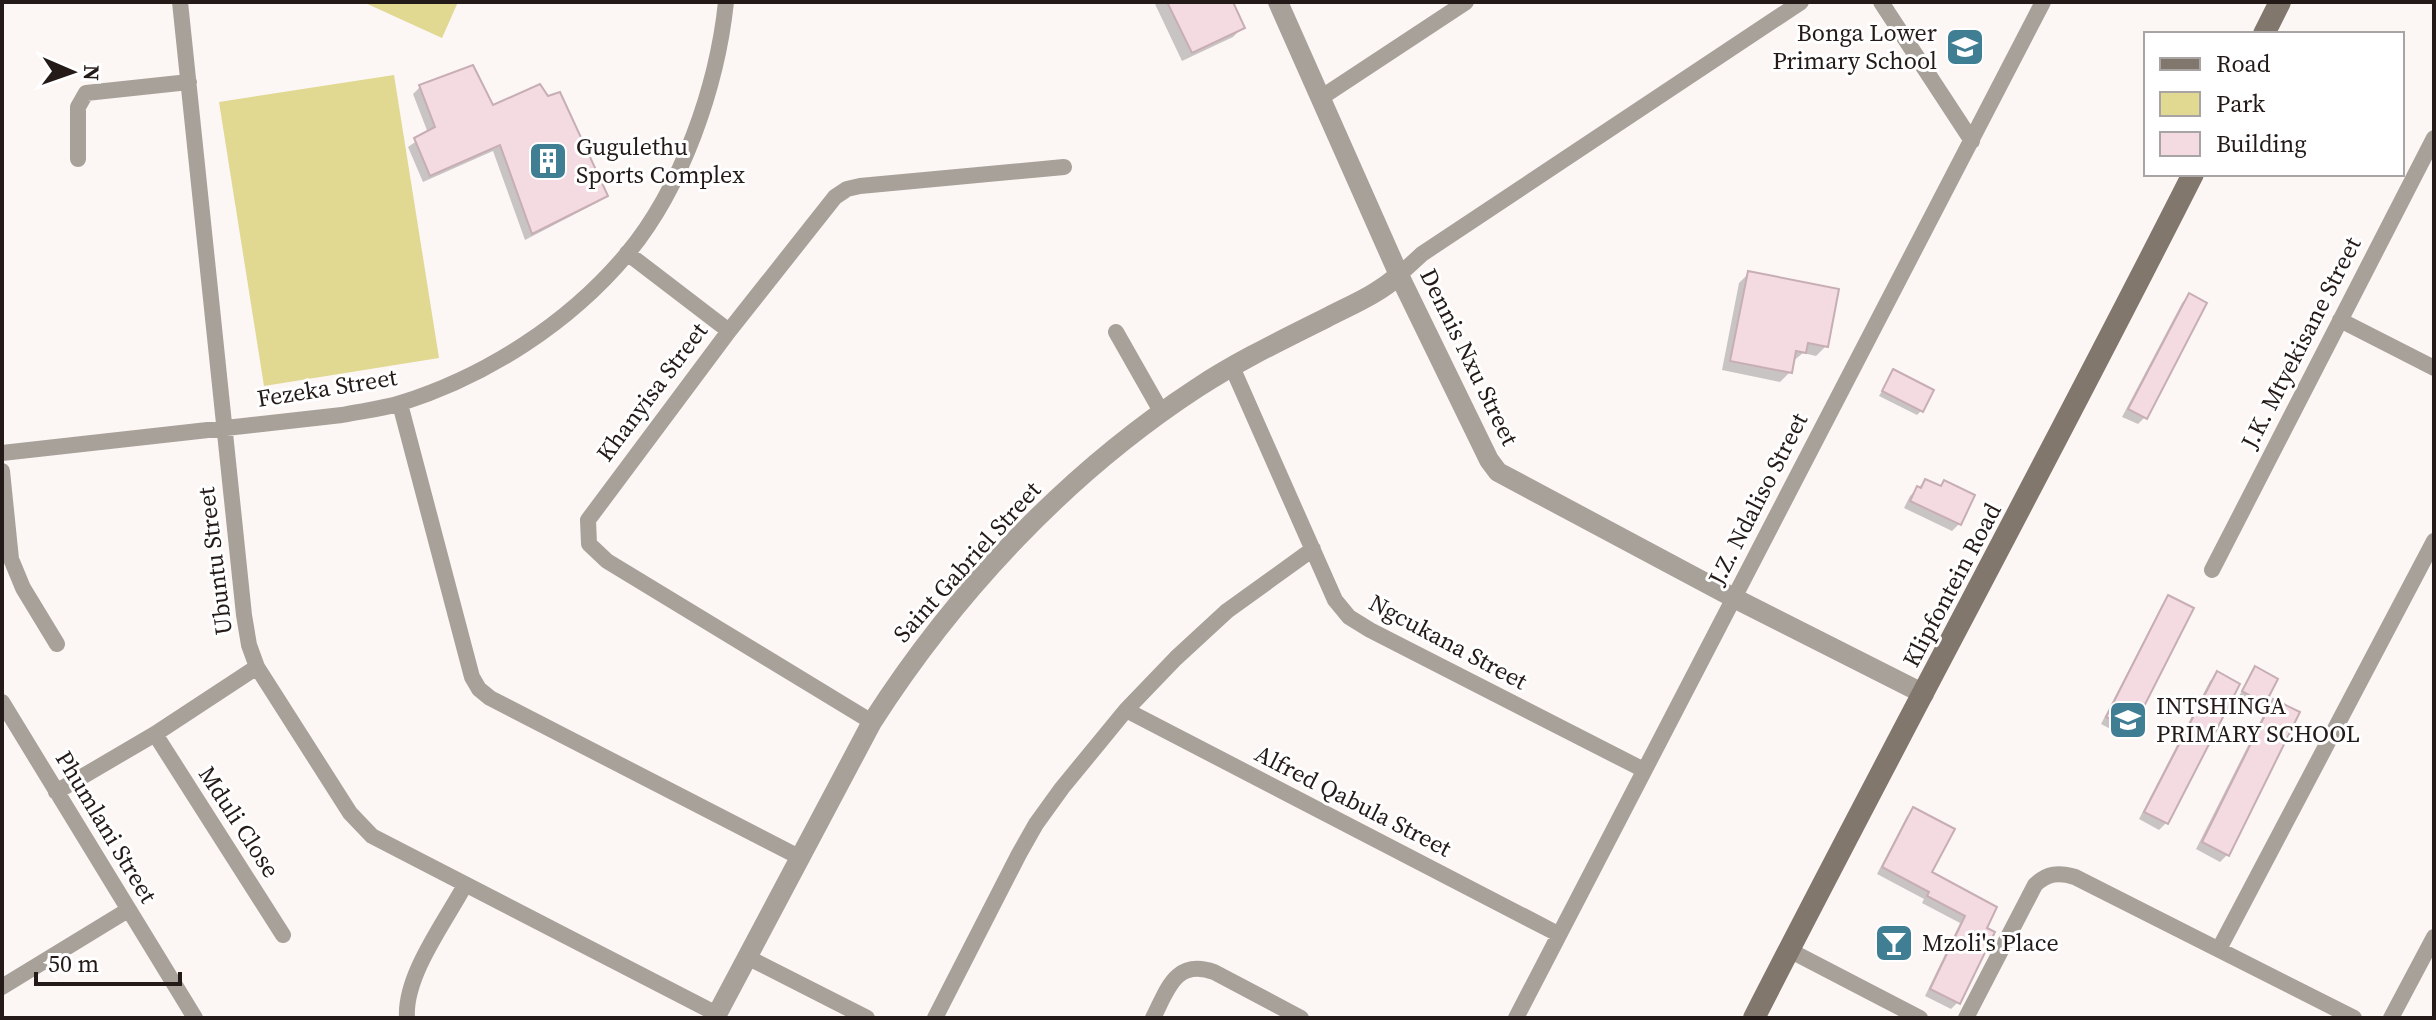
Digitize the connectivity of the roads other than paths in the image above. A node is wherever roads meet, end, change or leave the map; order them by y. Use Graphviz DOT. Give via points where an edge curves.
graph roads {
  1 [pos="180,2"];
  2 [pos="726,2"];
  3 [pos="1278,2"];
  4 [pos="1466,2"];
  5 [pos="1801,2"];
  6 [pos="1881,2"];
  7 [pos="2043,2"];
  8 [pos="2280,2"];
  9 [pos="2265,32"];
  10 [pos="189,82"];
  11 [pos="1322,97"];
  12 [pos="2434,138"];
  13 [pos="1972,141"];
  14 [pos="78,159"];
  15 [pos="1064,167"];
  16 [pos="2192,176"];
  17 [pos="627,253"];
  18 [pos="1399,275"];
  19 [pos="2340,320"];
  20 [pos="729,331"];
  21 [pos="1116,332"];
  22 [pos="1232,367"];
  23 [pos="2434,368"];
  24 [pos="400,404"];
  25 [pos="1162,413"];
  26 [pos="223,426"];
  27 [pos="2,453"];
  28 [pos="2,471"];
  29 [pos="2434,541"];
  30 [pos="1313,549"];
  31 [pos="2212,570"];
  32 [pos="1734,598"];
  33 [pos="57,644"];
  34 [pos="257,667"];
  35 [pos="1924,694"];
  36 [pos="2,702"];
  37 [pos="1126,710"];
  38 [pos="872,722"];
  39 [pos="155,734"];
  40 [pos="1644,770"];
  41 [pos="56,792"];
  42 [pos="799,857"];
  43 [pos="465,885"];
  44 [pos="128,910"];
  45 [pos="1558,934"];
  46 [pos="283,935"];
  47 [pos="2434,937"];
  48 [pos="2219,949"];
  49 [pos="1789,950"];
  50 [pos="749,958"];
  51 [pos="2,987"];
  52 [pos="716,1016"];
  53 [pos="195,1018"];
  54 [pos="407,1018"];
  55 [pos="867,1018"];
  56 [pos="935,1018"];
  57 [pos="1153,1018"];
  58 [pos="1301,1018"];
  59 [pos="1516,1018"];
  60 [pos="1754,1018"];
  61 [pos="1920,1018"];
  62 [pos="1966,1018"];
  63 [pos="2354,1018"];
  64 [pos="2391,1018"];
  1 -- 10 [label="street, Ubuntu Street"];
  2 -- 17 [label="street, Fezeka Street" via="692,140 680,169"];
  3 -- 11 [label="street, Dennis Nxu Street"];
  4 -- 11 [label="street"];
  5 -- 18 [label="street" via="1434,245"];
  6 -- 13 [label="street"];
  7 -- 13 [label="street, J.Z. Ndaliso Street"];
  8 -- 9 [label="main road"];
  10 -- 14 [label="street" via="86,93 78,107"];
  10 -- 26 [label="street, Ubuntu Street"];
  11 -- 18 [label="street, Dennis Nxu Street"];
  12 -- 19 [label="street, J.K. Mtyekisane Street"];
  13 -- 32 [label="street, J.Z. Ndaliso Street"];
  15 -- 20 [label="street, Khanyisa Street" via="847,189 835,197"];
  16 -- 35 [label="main road, Klipfontein Road"];
  17 -- 20 [label="street"];
  17 -- 24 [label="street, Fezeka Street" via="519,348"];
  18 -- 22 [label="street, Saint Gabriel Street" via="1377,292"];
  18 -- 32 [label="street, Dennis Nxu Street" via="1498,472"];
  19 -- 23 [label="street"];
  19 -- 31 [label="street, J.K. Mtyekisane Street"];
  20 -- 38 [label="street, Khanyisa Street" via="595,508 588,520 589,544 607,561"];
  21 -- 25 [label="street"];
  22 -- 25 [label="street, Saint Gabriel Street"];
  22 -- 30 [label="street, Ngcukana Street"];
  24 -- 26 [label="street, Fezeka Street"];
  24 -- 42 [label="street" via="479,689"];
  25 -- 38 [label="street, Saint Gabriel Street" via="1102,459 1025,531 945,619"];
  26 -- 27 [label="street, Fezeka Street"];
  26 -- 34 [label="street, Ubuntu Street" via="244,615"];
  28 -- 33 [label="street" via="11,559"];
  29 -- 48 [label="street"];
  30 -- 37 [label="street" via="1227,611"];
  30 -- 40 [label="street, Ngcukana Street" via="1338,606 1349,617"];
  32 -- 35 [label="street, Dennis Nxu Street"];
  32 -- 40 [label="street, J.Z. Ndaliso Street"];
  34 -- 39 [label="street"];
  34 -- 43 [label="street, Ubuntu Street" via="361,827"];
  35 -- 49 [label="main road, Klipfontein Road"];
  36 -- 41 [label="street, Phumlani Street"];
  37 -- 45 [label="street, Alfred Qabula Street"];
  37 -- 56 [label="street" via="1036,824"];
  38 -- 42 [label="street, Saint Gabriel Street"];
  39 -- 41 [label="street"];
  39 -- 46 [label="street, Mduli Close"];
  40 -- 45 [label="street, J.Z. Ndaliso Street"];
  41 -- 44 [label="street, Phumlani Street"];
  42 -- 50 [label="street, Saint Gabriel Street"];
  43 -- 52 [label="street, Ubuntu Street"];
  43 -- 54 [label="street" via="417,973"];
  44 -- 51 [label="street"];
  44 -- 53 [label="street, Phumlani Street"];
  45 -- 59 [label="street, J.Z. Ndaliso Street"];
  47 -- 64 [label="street"];
  48 -- 62 [label="street" via="2075,877 2046,876 2035,885"];
  48 -- 63 [label="street"];
  49 -- 60 [label="main road, Klipfontein Road"];
  49 -- 61 [label="street"];
  50 -- 52 [label="street, Saint Gabriel Street"];
  50 -- 55 [label="street"];
  57 -- 58 [label="street" via="1174,978 1184,970 1202,968"];
}
